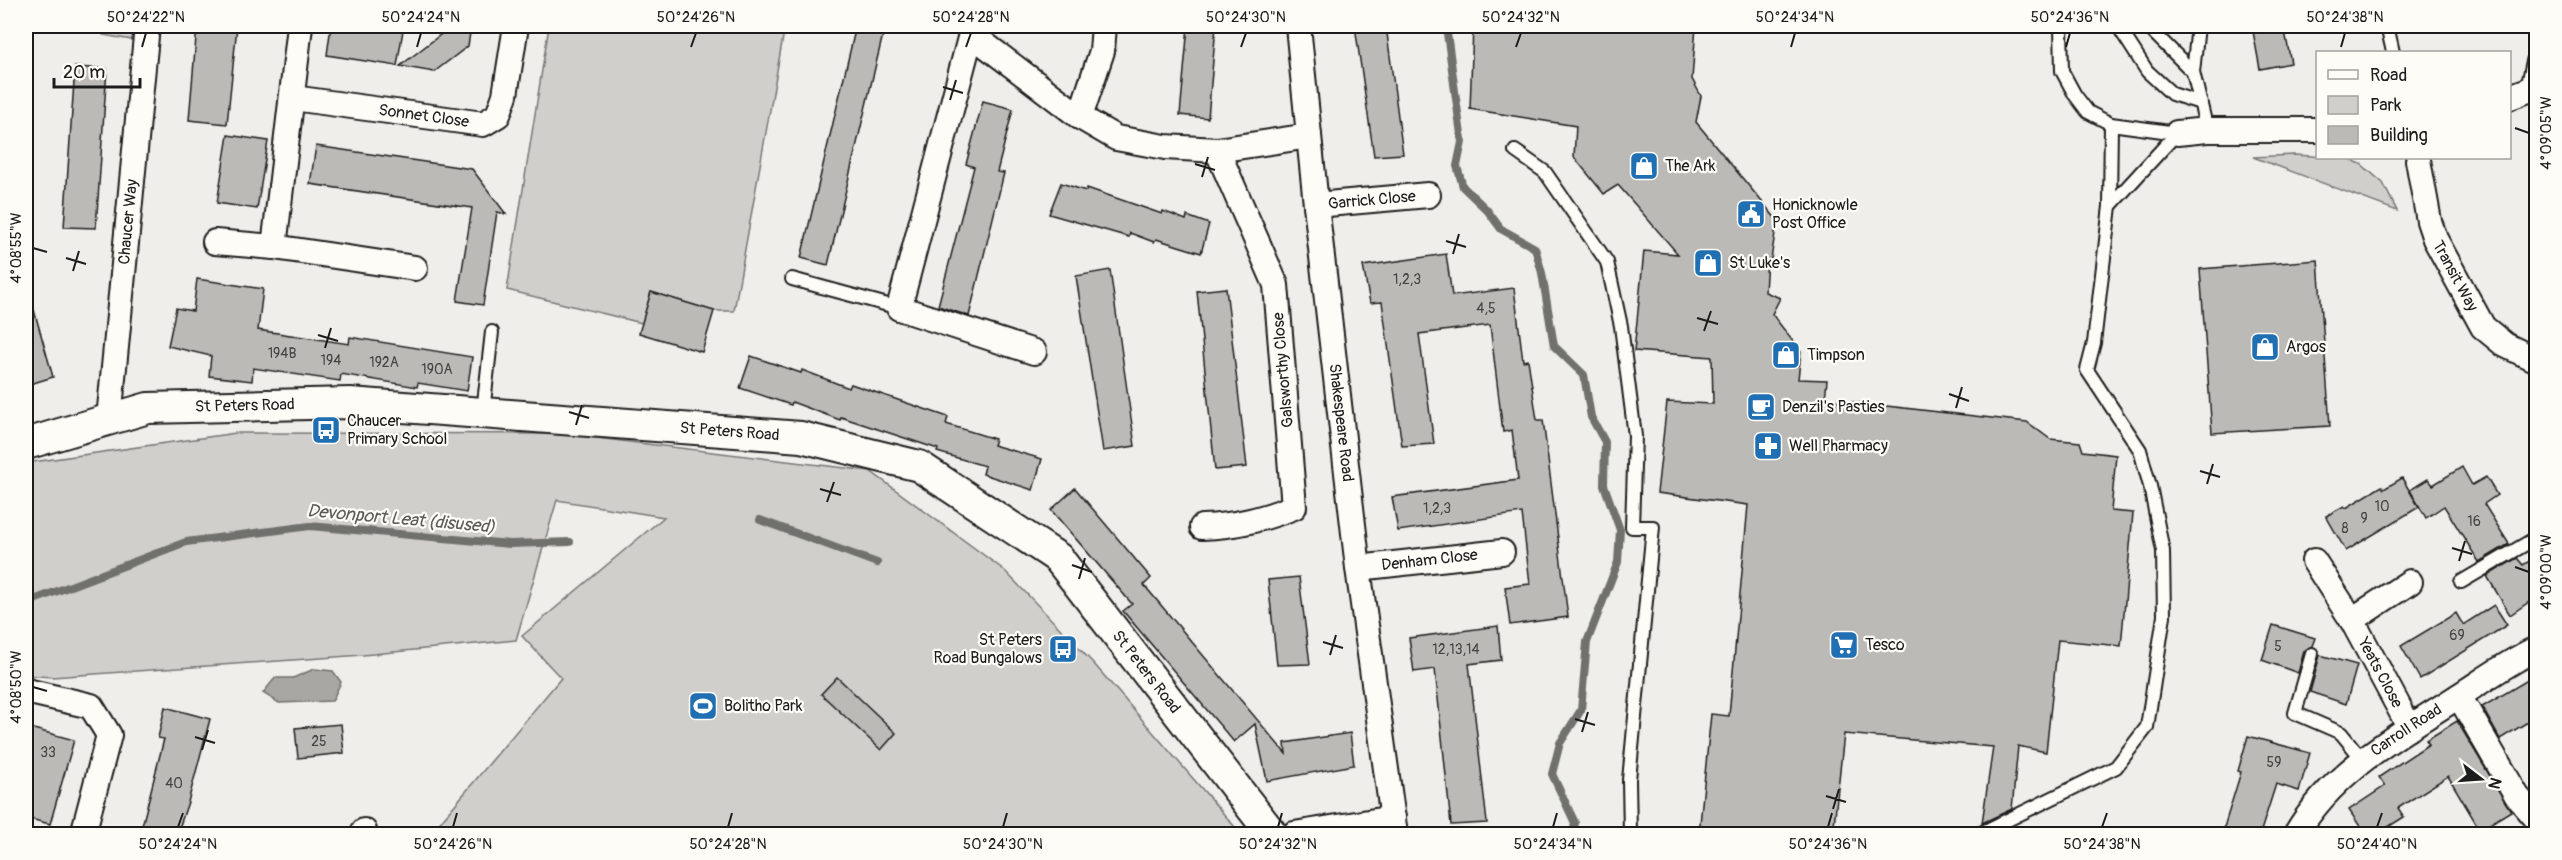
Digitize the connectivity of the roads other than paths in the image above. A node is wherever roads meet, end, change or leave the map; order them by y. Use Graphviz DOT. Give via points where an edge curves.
graph roads {
  1 [pos="147,26"];
  2 [pos="300,26"];
  3 [pos="516,26"];
  4 [pos="1104,26"];
  5 [pos="1298,26"];
  6 [pos="2061,26"];
  7 [pos="2118,26"];
  8 [pos="2147,26"];
  9 [pos="2198,26"];
  10 [pos="2386,26"];
  11 [pos="971,30"];
  12 [pos="2536,47"];
  13 [pos="2393,51"];
  14 [pos="2193,72"];
  15 [pos="2524,91"];
  16 [pos="293,98"];
  17 [pos="2201,104"];
  18 [pos="1080,117"];
  19 [pos="2111,124"];
  20 [pos="2207,130"];
  21 [pos="2316,130"];
  22 [pos="2177,133"];
  23 [pos="1309,136"];
  24 [pos="1216,150"];
  25 [pos="1515,151"];
  26 [pos="2414,159"];
  27 [pos="1428,195"];
  28 [pos="1316,205"];
  29 [pos="2110,206"];
  30 [pos="214,242"];
  31 [pos="274,247"];
  32 [pos="415,268"];
  33 [pos="792,279"];
  34 [pos="899,308"];
  35 [pos="492,332"];
  36 [pos="1034,352"];
  37 [pos="2536,360"];
  38 [pos="483,412"];
  39 [pos="109,419"];
  40 [pos="26,444"];
  41 [pos="1202,526"];
  42 [pos="2536,538"];
  43 [pos="1502,552"];
  44 [pos="2314,561"];
  45 [pos="1358,568"];
  46 [pos="2410,582"];
  47 [pos="2461,582"];
  48 [pos="2352,620"];
  49 [pos="2536,649"];
  50 [pos="2312,654"];
  51 [pos="26,691"];
  52 [pos="2459,696"];
  53 [pos="2410,728"];
  54 [pos="2363,760"];
  55 [pos="2536,818"];
  56 [pos="1394,826"];
  57 [pos="83,834"];
  58 [pos="1272,834"];
  59 [pos="1293,834"];
  60 [pos="1630,834"];
  61 [pos="1979,834"];
  62 [pos="2296,834"];
  1 -- 39 [label="street, Chaucer Way"];
  2 -- 16 [label="street"];
  3 -- 16 [label="street, Sonnet Close" via="505,95 498,115 483,124"];
  4 -- 18 [label="street" via="1102,51"];
  5 -- 23 [label="street, Shakespeare Road"];
  6 -- 19 [label="lane" via="2062,71 2074,95 2088,112"];
  7 -- 17 [label="lane" via="2147,71 2172,94"];
  8 -- 14 [label="lane"];
  9 -- 14 [label="lane"];
  10 -- 13 [label="lane"];
  11 -- 18 [label="street"];
  11 -- 34 [label="street"];
  12 -- 15 [label="lane"];
  14 -- 17 [label="lane"];
  16 -- 31 [label="street"];
  17 -- 20 [label="lane"];
  18 -- 24 [label="street" via="1116,138 1165,147"];
  19 -- 22 [label="lane"];
  19 -- 29 [label="lane"];
  20 -- 21 [label="street"];
  20 -- 22 [label="street"];
  22 -- 29 [label="lane"];
  23 -- 24 [label="street"];
  23 -- 28 [label="street, Shakespeare Road"];
  24 -- 41 [label="street, Galsworthy Close" via="1276,285 1294,507 1232,526"];
  25 -- 60 [label="lane" via="1545,172 1607,262 1621,326 1635,436 1632,527 1653,527 1629,780"];
  26 -- 37 [label="street, Transit Way" via="2435,239 2483,327 2505,345"];
  27 -- 28 [label="street, Garrick Close"];
  28 -- 45 [label="street, Shakespeare Road"];
  29 -- 61 [label="lane" via="2094,343 2087,369 2140,450 2163,551 2164,616 2147,727 2116,767"];
  30 -- 31 [label="street"];
  31 -- 32 [label="street"];
  33 -- 34 [label="lane"];
  34 -- 36 [label="street"];
  35 -- 38 [label="lane"];
  38 -- 39 [label="street, St Peters Road" via="350,403 148,408"];
  38 -- 58 [label="street, St Peters Road" via="801,436 919,466 1058,558"];
  39 -- 40 [label="street, St Peters Road"];
  42 -- 47 [label="lane"];
  43 -- 45 [label="street, Denham Close"];
  44 -- 48 [label="street, Yeats Close"];
  45 -- 56 [label="street, Shakespeare Road"];
  46 -- 48 [label="street, Yeats Close"];
  48 -- 53 [label="street, Yeats Close"];
  49 -- 52 [label="street, Carroll Road"];
  50 -- 54 [label="lane" via="2295,713 2341,733"];
  51 -- 57 [label="street" via="90,706 110,735"];
  52 -- 53 [label="street, Carroll Road"];
  52 -- 55 [label="street" via="2517,796"];
  53 -- 54 [label="street, Carroll Road"];
  54 -- 62 [label="street, Carroll Road" via="2310,811"];
  56 -- 59 [label="street, Shakespeare Road"];
}
